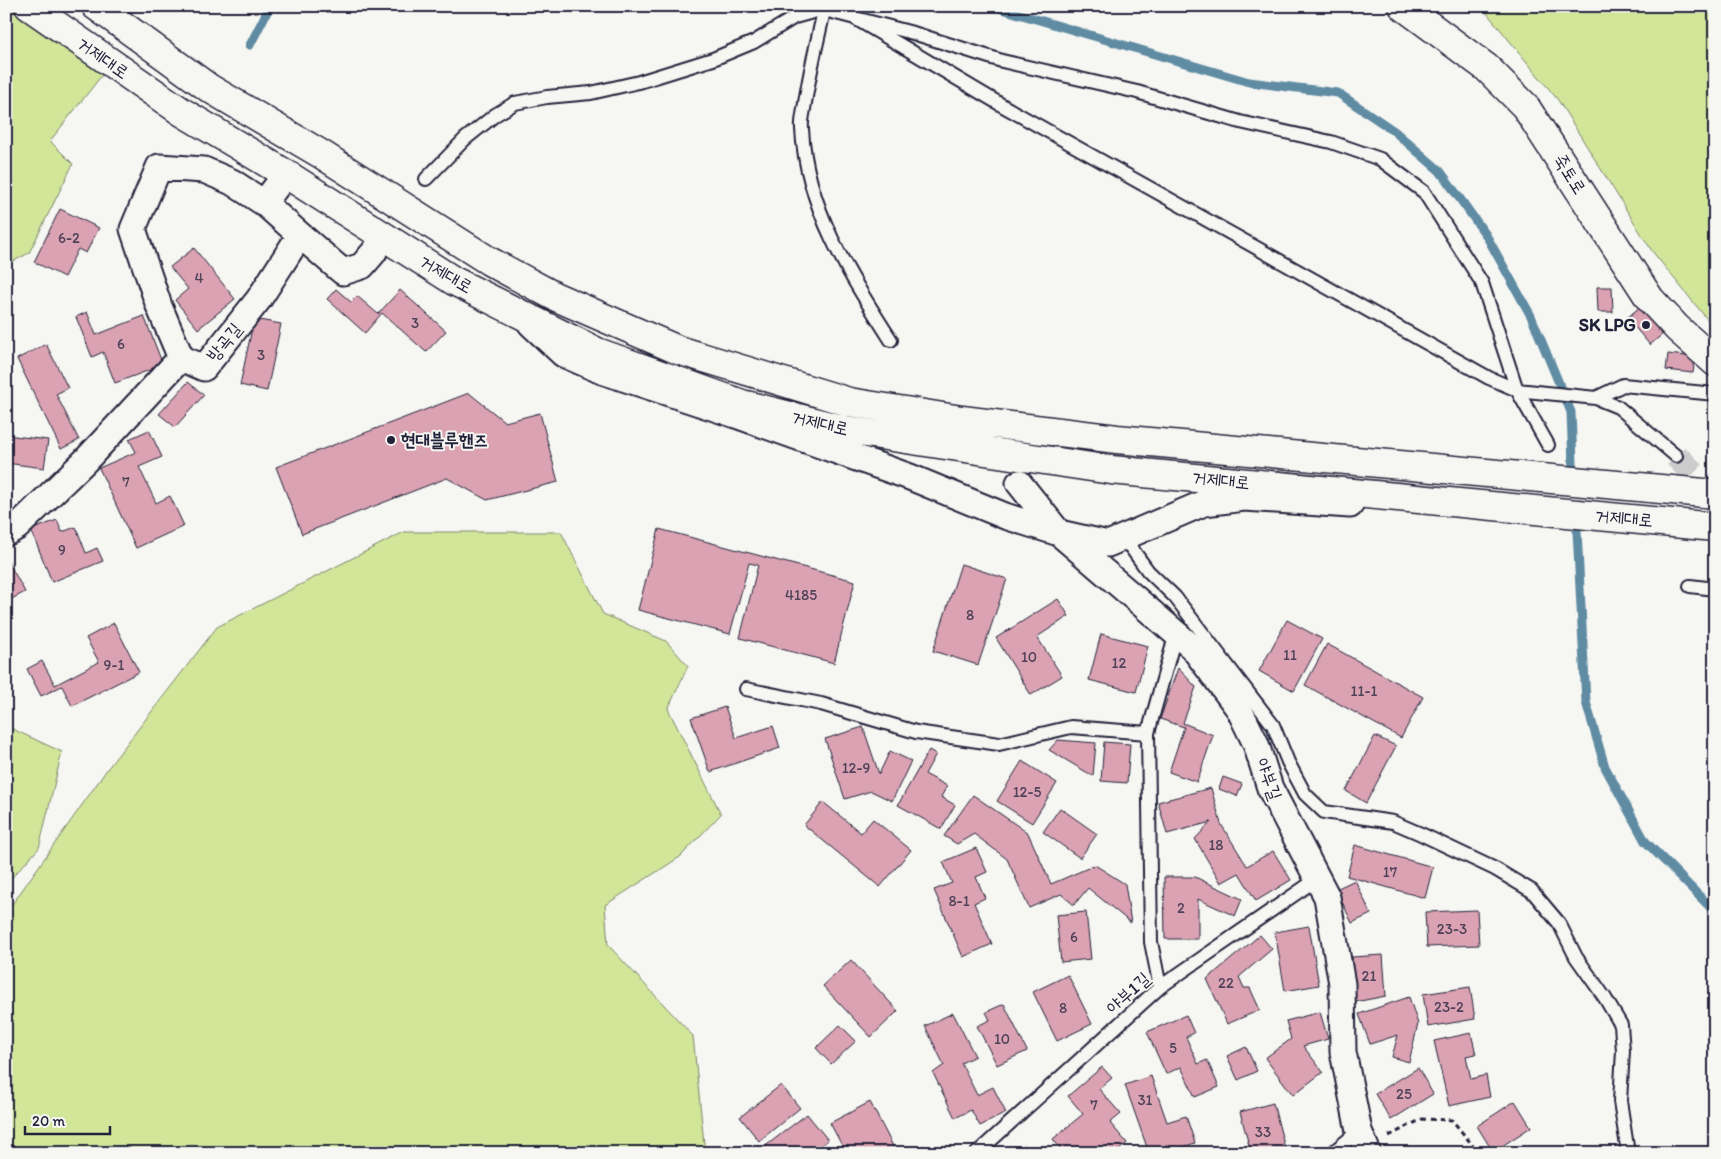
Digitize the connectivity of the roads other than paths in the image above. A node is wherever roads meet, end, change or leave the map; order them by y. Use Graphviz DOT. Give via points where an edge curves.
graph roads {
  1 [pos="28,6"];
  2 [pos="96,6"];
  3 [pos="809,6"];
  4 [pos="1403,6"];
  5 [pos="1427,6"];
  6 [pos="825,8"];
  7 [pos="853,17"];
  8 [pos="286,174"];
  9 [pos="426,179"];
  10 [pos="264,203"];
  11 [pos="300,235"];
  12 [pos="374,252"];
  13 [pos="517,312"];
  14 [pos="891,340"];
  15 [pos="1715,344"];
  16 [pos="181,358"];
  17 [pos="1715,362"];
  18 [pos="1517,390"];
  19 [pos="1715,394"];
  20 [pos="1596,398"];
  21 [pos="1548,444"];
  22 [pos="1676,456"];
  23 [pos="1019,483"];
  24 [pos="1715,494"];
  25 [pos="1394,498"];
  26 [pos="1715,527"];
  27 [pos="6,533"];
  28 [pos="1059,533"];
  29 [pos="1124,538"];
  30 [pos="1690,586"];
  31 [pos="1715,589"];
  32 [pos="1176,633"];
  33 [pos="746,689"];
  34 [pos="1148,733"];
  35 [pos="1317,879"];
  36 [pos="1160,987"];
  37 [pos="1364,1144"];
  38 [pos="977,1153"];
  39 [pos="1332,1153"];
  40 [pos="1628,1153"];
  1 -- 8 [label="main road, 거제대로" via="182,112"];
  2 -- 24 [label="main road, 거제대로" via="209,88 321,154 489,261 554,296 678,350 849,402 1117,439"];
  3 -- 6 [label="lane"];
  4 -- 17 [label="main road, 죽토로" via="1487,68 1525,106 1650,299"];
  5 -- 15 [label="main road, 죽토로" via="1496,56 1534,95 1562,132 1661,286 1686,318"];
  6 -- 7 [label="lane"];
  6 -- 9 [label="lane" via="795,17 754,42 713,59 639,82 591,93 547,96 515,103 465,139"];
  6 -- 14 [label="lane" via="810,70 801,128 808,171 825,225 850,277"];
  7 -- 18 [label="lane" via="1005,107 1489,378"];
  7 -- 18 [label="lane" via="1002,61 1331,142 1380,159 1424,192 1482,283"];
  8 -- 10 [label="street"];
  8 -- 13 [label="main road, 거제대로" via="454,281"];
  10 -- 11 [label="street"];
  10 -- 16 [label="street" via="232,182 204,170 159,167 133,229"];
  11 -- 12 [label="street" via="343,272 362,266"];
  11 -- 16 [label="street, 방곡길" via="259,299 204,368"];
  13 -- 25 [label="main road, 거제대로" via="597,352 742,404 846,430 1111,470"];
  13 -- 28 [label="street" via="563,354 602,371 736,414 910,477 1005,516"];
  16 -- 27 [label="street, 방곡길" via="85,461"];
  18 -- 20 [label="lane"];
  18 -- 21 [label="lane"];
  19 -- 20 [label="lane" via="1623,385"];
  20 -- 22 [label="lane" via="1618,407"];
  23 -- 28 [label="street, 야부길"];
  25 -- 26 [label="main road, 거제대로"];
  25 -- 29 [label="street" via="1383,503 1355,505 1244,498 1204,503"];
  28 -- 29 [label="street" via="1108,544"];
  28 -- 32 [label="street, 야부길"];
  29 -- 40 [label="lane" via="1148,571 1175,597 1273,725 1305,794 1324,812 1393,822 1496,869 1532,891 1560,923 1576,957 1621,1025 1620,1102"];
  30 -- 31 [label="lane"];
  32 -- 34 [label="lane"];
  32 -- 35 [label="street, 야부길" via="1194,649 1239,709 1256,744 1270,788"];
  33 -- 34 [label="lane" via="821,704 916,732 999,744 1071,727"];
  34 -- 36 [label="lane" via="1151,942"];
  35 -- 36 [label="lane, 야부1길"];
  35 -- 37 [label="street, 야부길" via="1327,897 1335,937 1342,984 1343,1052"];
  36 -- 38 [label="lane, 야부1길"];
  37 -- 39 [label="lane"];
}
